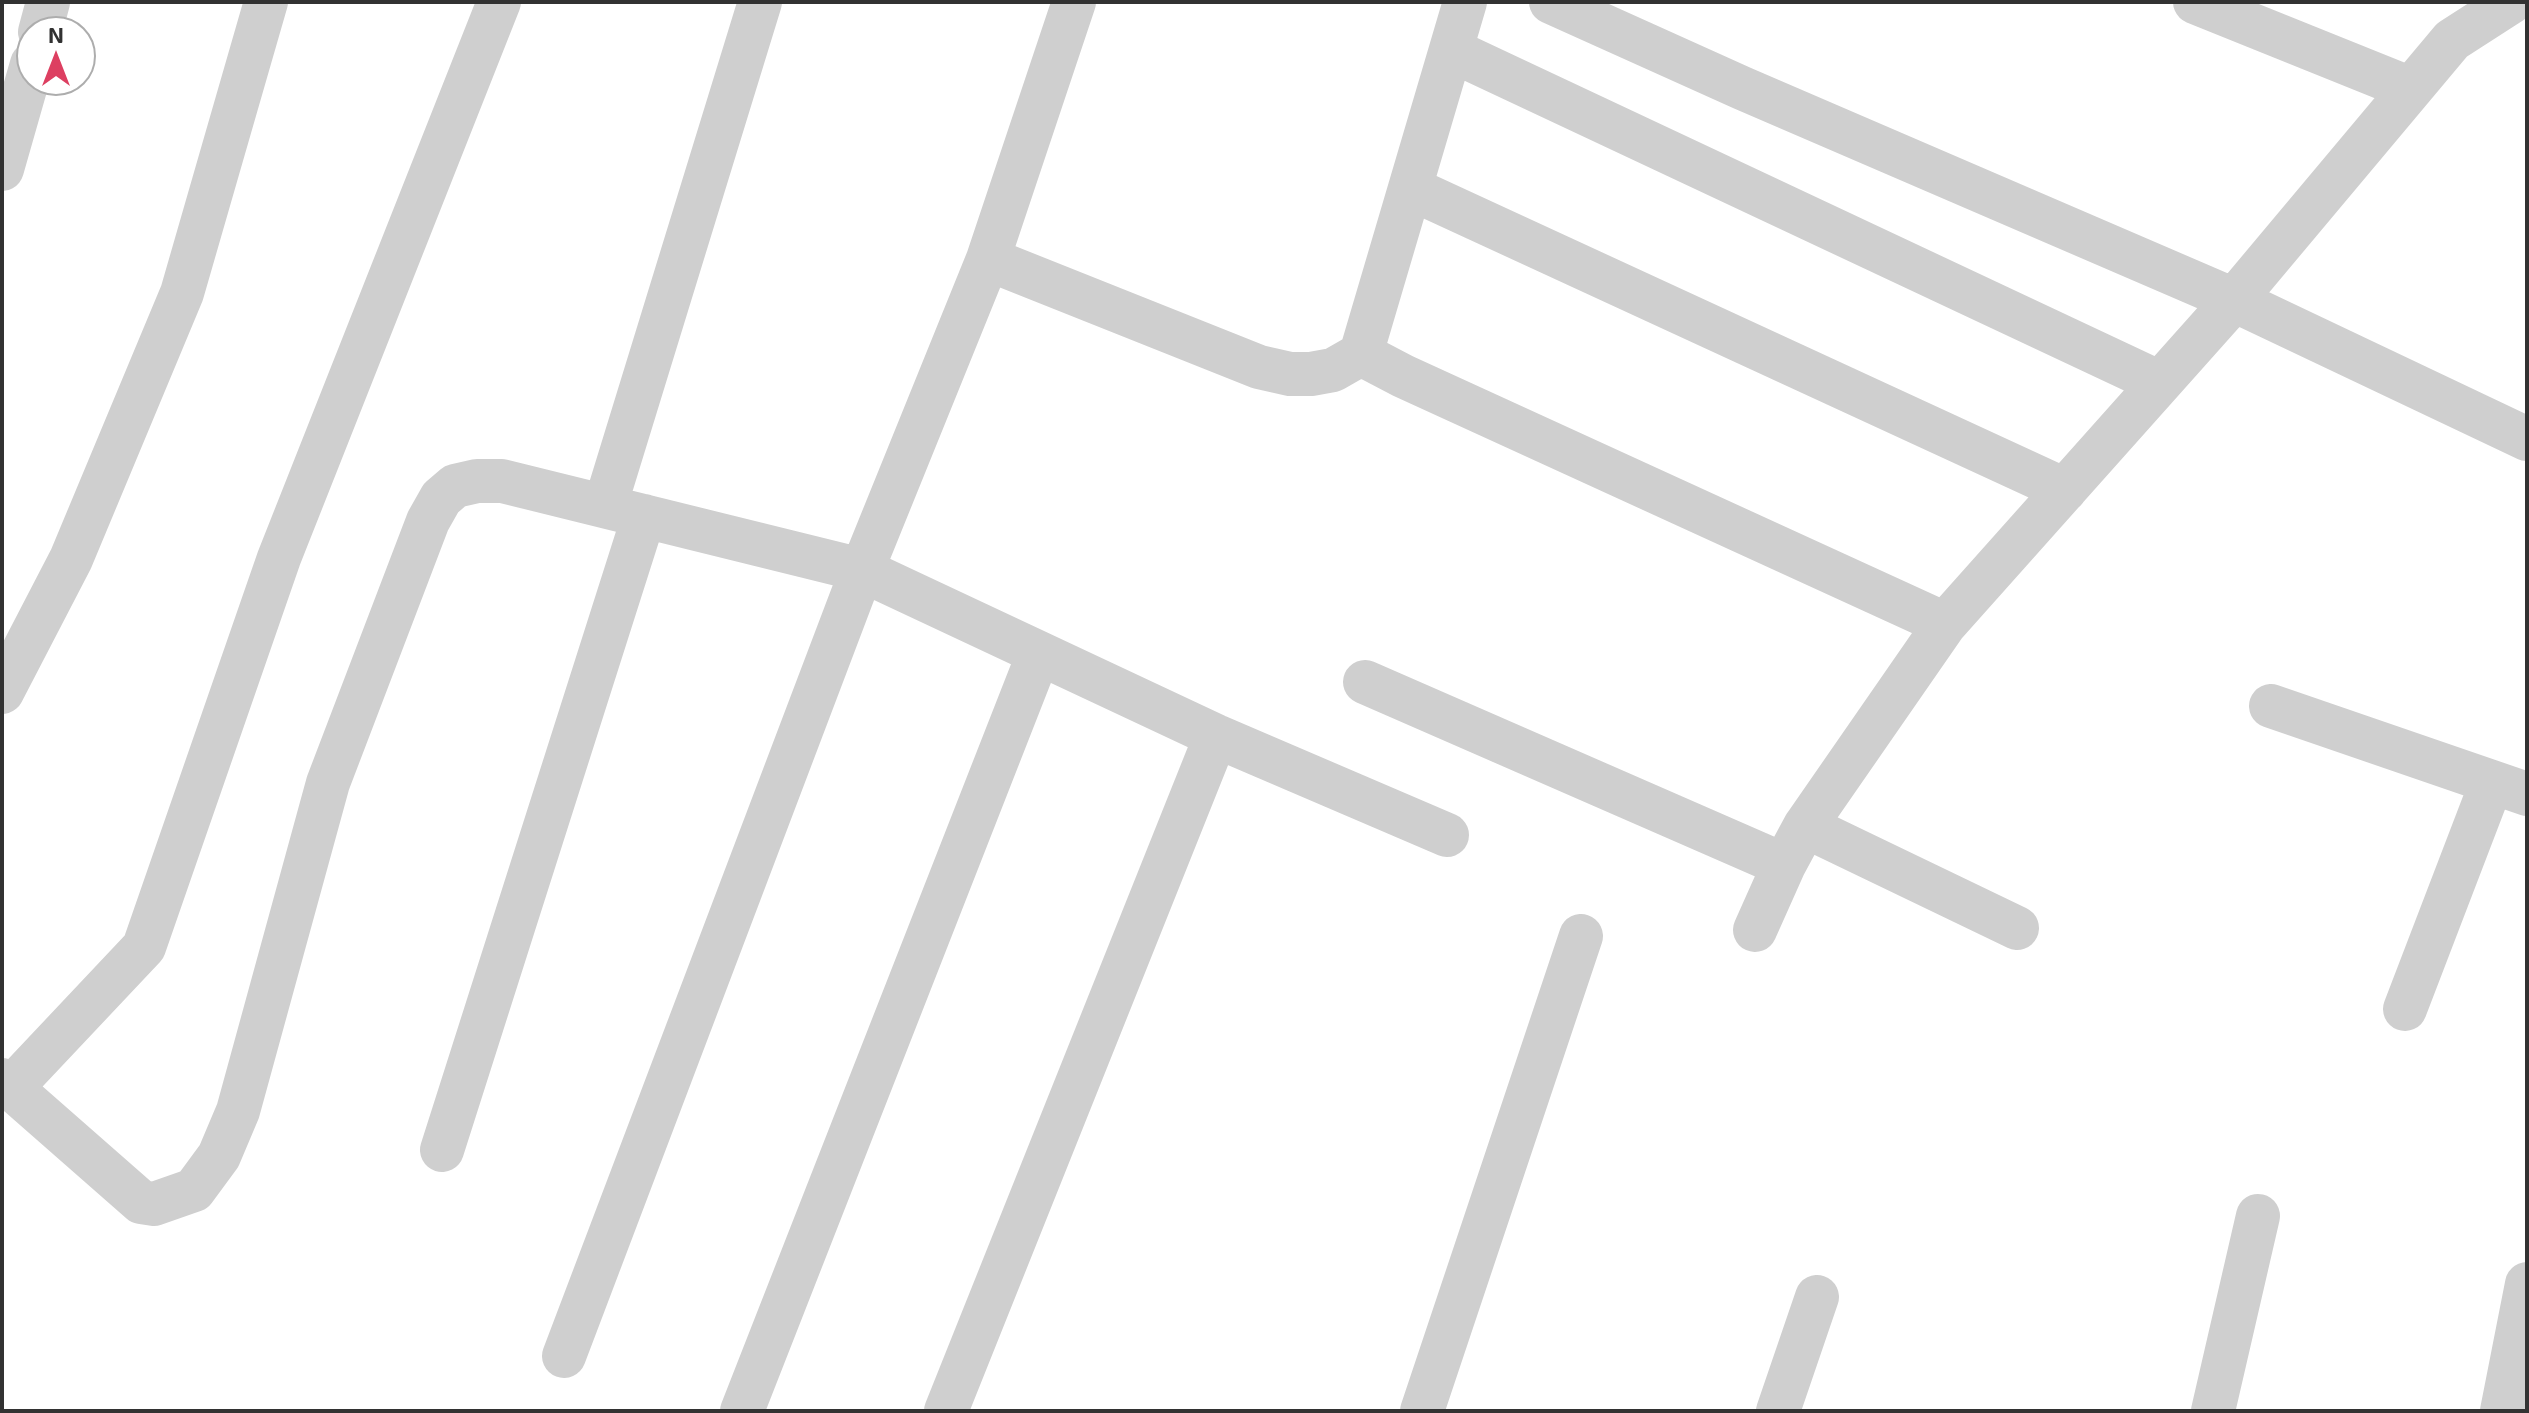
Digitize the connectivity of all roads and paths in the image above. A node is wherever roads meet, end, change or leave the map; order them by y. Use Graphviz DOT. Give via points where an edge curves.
graph roads {
  1 [pos="266,2"];
  2 [pos="499,2"];
  3 [pos="760,2"];
  4 [pos="1074,2"];
  5 [pos="1465,2"];
  6 [pos="1551,2"];
  7 [pos="2195,2"];
  8 [pos="2511,2"];
  9 [pos="1451,50"];
  10 [pos="2411,89"];
  11 [pos="18,96"];
  12 [pos="10,115"];
  13 [pos="2,169"];
  14 [pos="1410,188"];
  15 [pos="988,259"];
  16 [pos="2234,300"];
  17 [pos="1361,354"];
  18 [pos="2160,383"];
  19 [pos="2527,439"];
  20 [pos="2065,490"];
  21 [pos="624,511"];
  22 [pos="862,570"];
  23 [pos="1945,624"];
  24 [pos="1039,653"];
  25 [pos="1365,682"];
  26 [pos="2,692"];
  27 [pos="2271,706"];
  28 [pos="1216,736"];
  29 [pos="2510,788"];
  30 [pos="1805,826"];
  31 [pos="1447,835"];
  32 [pos="1784,865"];
  33 [pos="2017,928"];
  34 [pos="1755,930"];
  35 [pos="1581,936"];
  36 [pos="2405,1009"];
  37 [pos="7,1084"];
  38 [pos="442,1150"];
  39 [pos="2258,1216"];
  40 [pos="2527,1284"];
  41 [pos="1817,1297"];
  42 [pos="564,1356"];
  43 [pos="2513,1389"];
  44 [pos="742,1411"];
  45 [pos="946,1411"];
  46 [pos="1422,1411"];
  47 [pos="1778,1411"];
  48 [pos="2213,1411"];
  1 -- 26 [label="street" via="182,293 71,559"];
  2 -- 37 [label="street" via="279,558 144,947"];
  3 -- 21 [label="street"];
  4 -- 15 [label="street"];
  5 -- 9 [label="street"];
  6 -- 16 [label="street"];
  7 -- 10 [label="street"];
  8 -- 10 [label="street" via="2452,40"];
  9 -- 14 [label="street"];
  9 -- 18 [label="street"];
  10 -- 16 [label="street"];
  11 -- 12 [label="street"];
  12 -- 13 [label="street"];
  14 -- 17 [label="street"];
  14 -- 20 [label="street"];
  15 -- 17 [label="street" via="1259,367 1311,374 1333,370"];
  15 -- 22 [label="street"];
  16 -- 18 [label="street"];
  16 -- 19 [label="street"];
  17 -- 23 [label="street"];
  18 -- 20 [label="street"];
  20 -- 23 [label="street"];
  21 -- 22 [label="street"];
  21 -- 37 [label="street" via="502,481 455,486 441,498 328,783 238,1111 219,1156 194,1190 154,1204 141,1202"];
  21 -- 38 [label="street"];
  22 -- 24 [label="street"];
  22 -- 42 [label="street"];
  23 -- 30 [label="street"];
  24 -- 28 [label="street"];
  24 -- 44 [label="street"];
  25 -- 32 [label="street"];
  27 -- 29 [label="street"];
  28 -- 31 [label="street"];
  28 -- 45 [label="street"];
  29 -- 36 [label="street"];
  30 -- 32 [label="street"];
  30 -- 33 [label="street"];
  32 -- 34 [label="street"];
  35 -- 46 [label="street"];
  39 -- 48 [label="street"];
  40 -- 43 [label="street"];
  41 -- 47 [label="street"];
}
